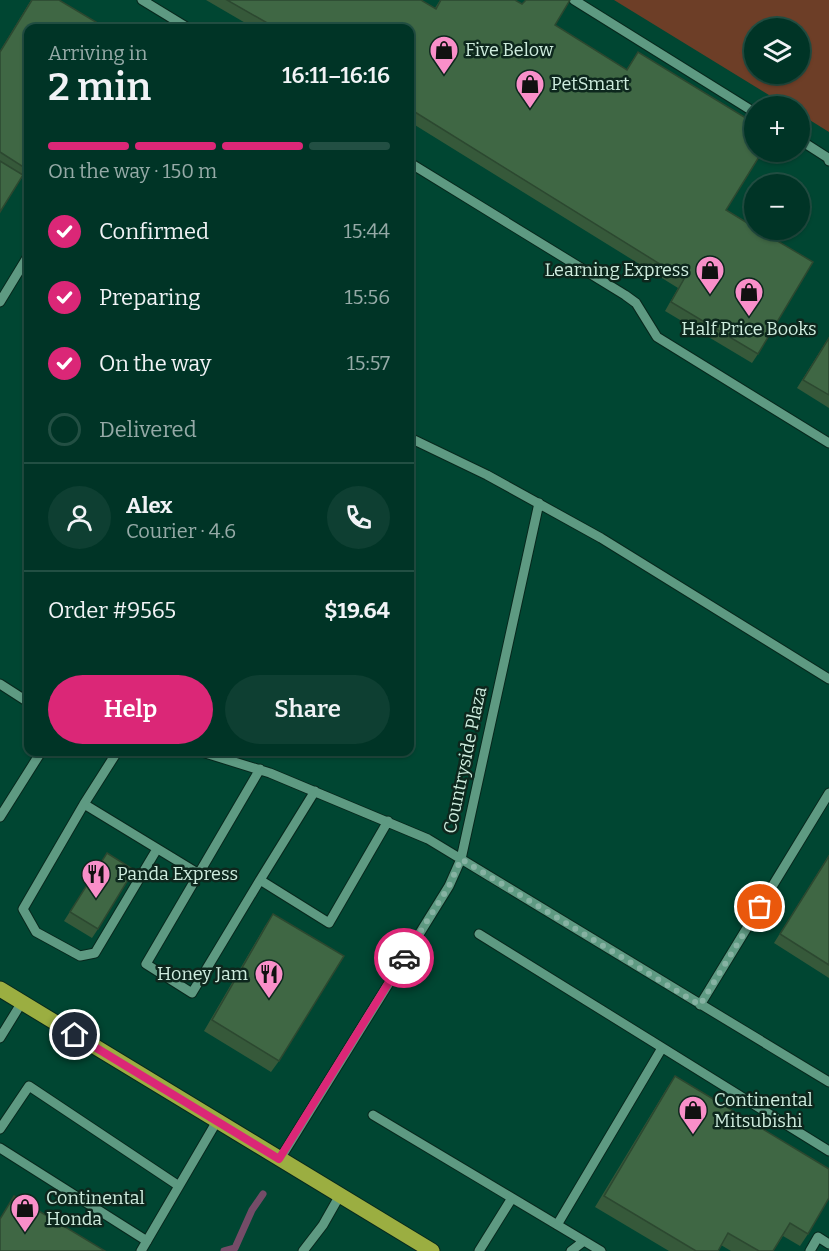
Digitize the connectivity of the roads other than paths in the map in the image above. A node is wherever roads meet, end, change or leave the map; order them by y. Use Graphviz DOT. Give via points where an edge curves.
graph roads {
  1 [pos="142,0"];
  2 [pos="574,0"];
  3 [pos="172,19"];
  4 [pos="169,24"];
  5 [pos="181,24"];
  6 [pos="744,106"];
  7 [pos="810,147"];
  8 [pos="829,161"];
  9 [pos="414,165"];
  10 [pos="24,263"];
  11 [pos="0,302"];
  12 [pos="414,440"];
  13 [pos="829,443"];
  14 [pos="539,502"];
  15 [pos="829,679"];
  16 [pos="0,684"];
  17 [pos="24,699"];
  18 [pos="38,756"];
  19 [pos="114,756"];
  20 [pos="216,756"];
  21 [pos="260,769"];
  22 [pos="315,791"];
  23 [pos="829,794"];
  24 [pos="84,804"];
  25 [pos="0,817"];
  26 [pos="388,821"];
  27 [pos="158,849"];
  28 [pos="461,859"];
  29 [pos="199,874"];
  30 [pos="260,880"];
  31 [pos="478,934"];
  32 [pos="0,989"];
  33 [pos="22,1002"];
  34 [pos="700,1005"];
  35 [pos="0,1038"];
  36 [pos="662,1048"];
  37 [pos="829,1082"];
  38 [pos="373,1115"];
  39 [pos="217,1121"];
  40 [pos="0,1129"];
  41 [pos="0,1148"];
  42 [pos="829,1151"];
  43 [pos="279,1159"];
  44 [pos="179,1186"];
  45 [pos="340,1196"];
  46 [pos="512,1198"];
  47 [pos="557,1225"];
  48 [pos="147,1241"];
  49 [pos="584,1241"];
  50 [pos="829,1244"];
  51 [pos="427,1250"];
  52 [pos="141,1251"];
  53 [pos="304,1251"];
  54 [pos="479,1251"];
  55 [pos="571,1251"];
  56 [pos="579,1251"];
  57 [pos="601,1251"];
  58 [pos="810,1251"];
  1 -- 3 [label="lane"];
  2 -- 6 [label="lane"];
  3 -- 4 [label="lane"];
  3 -- 5 [label="lane"];
  7 -- 8 [label="lane"];
  9 -- 13 [label="lane" via="625,295 636,303 657,337"];
  10 -- 11 [label="lane"];
  12 -- 14 [label="lane"];
  14 -- 15 [label="lane"];
  14 -- 28 [label="lane, Countryside Plaza"];
  16 -- 17 [label="lane"];
  18 -- 25 [label="lane"];
  19 -- 24 [label="lane"];
  20 -- 21 [label="lane"];
  21 -- 22 [label="lane"];
  21 -- 29 [label="lane"];
  22 -- 26 [label="lane"];
  22 -- 30 [label="lane"];
  23 -- 34 [label="lane"];
  24 -- 27 [label="lane"];
  24 -- 27 [label="lane" via="23,909 36,932 80,956 95,953"];
  26 -- 28 [label="lane"];
  26 -- 30 [label="lane" via="329,923"];
  27 -- 29 [label="lane"];
  28 -- 34 [label="lane"];
  28 -- 43 [label="lane, Countryside Plaza" via="449,886"];
  29 -- 30 [label="lane" via="146,964 192,993"];
  31 -- 36 [label="lane"];
  32 -- 33 [label="main road"];
  33 -- 35 [label="lane"];
  33 -- 39 [label="main road"];
  34 -- 37 [label="lane"];
  36 -- 42 [label="lane"];
  36 -- 47 [label="lane"];
  38 -- 46 [label="lane"];
  39 -- 43 [label="main road"];
  39 -- 44 [label="lane"];
  40 -- 44 [label="lane" via="28,1086"];
  41 -- 48 [label="lane"];
  43 -- 45 [label="main road"];
  44 -- 48 [label="lane"];
  45 -- 51 [label="main road"];
  45 -- 53 [label="lane"];
  46 -- 47 [label="lane"];
  46 -- 54 [label="lane"];
  47 -- 49 [label="lane"];
  48 -- 52 [label="lane"];
  49 -- 55 [label="lane"];
  49 -- 56 [label="lane"];
  49 -- 57 [label="lane"];
  50 -- 58 [label="lane" via="818,1237"];
}
